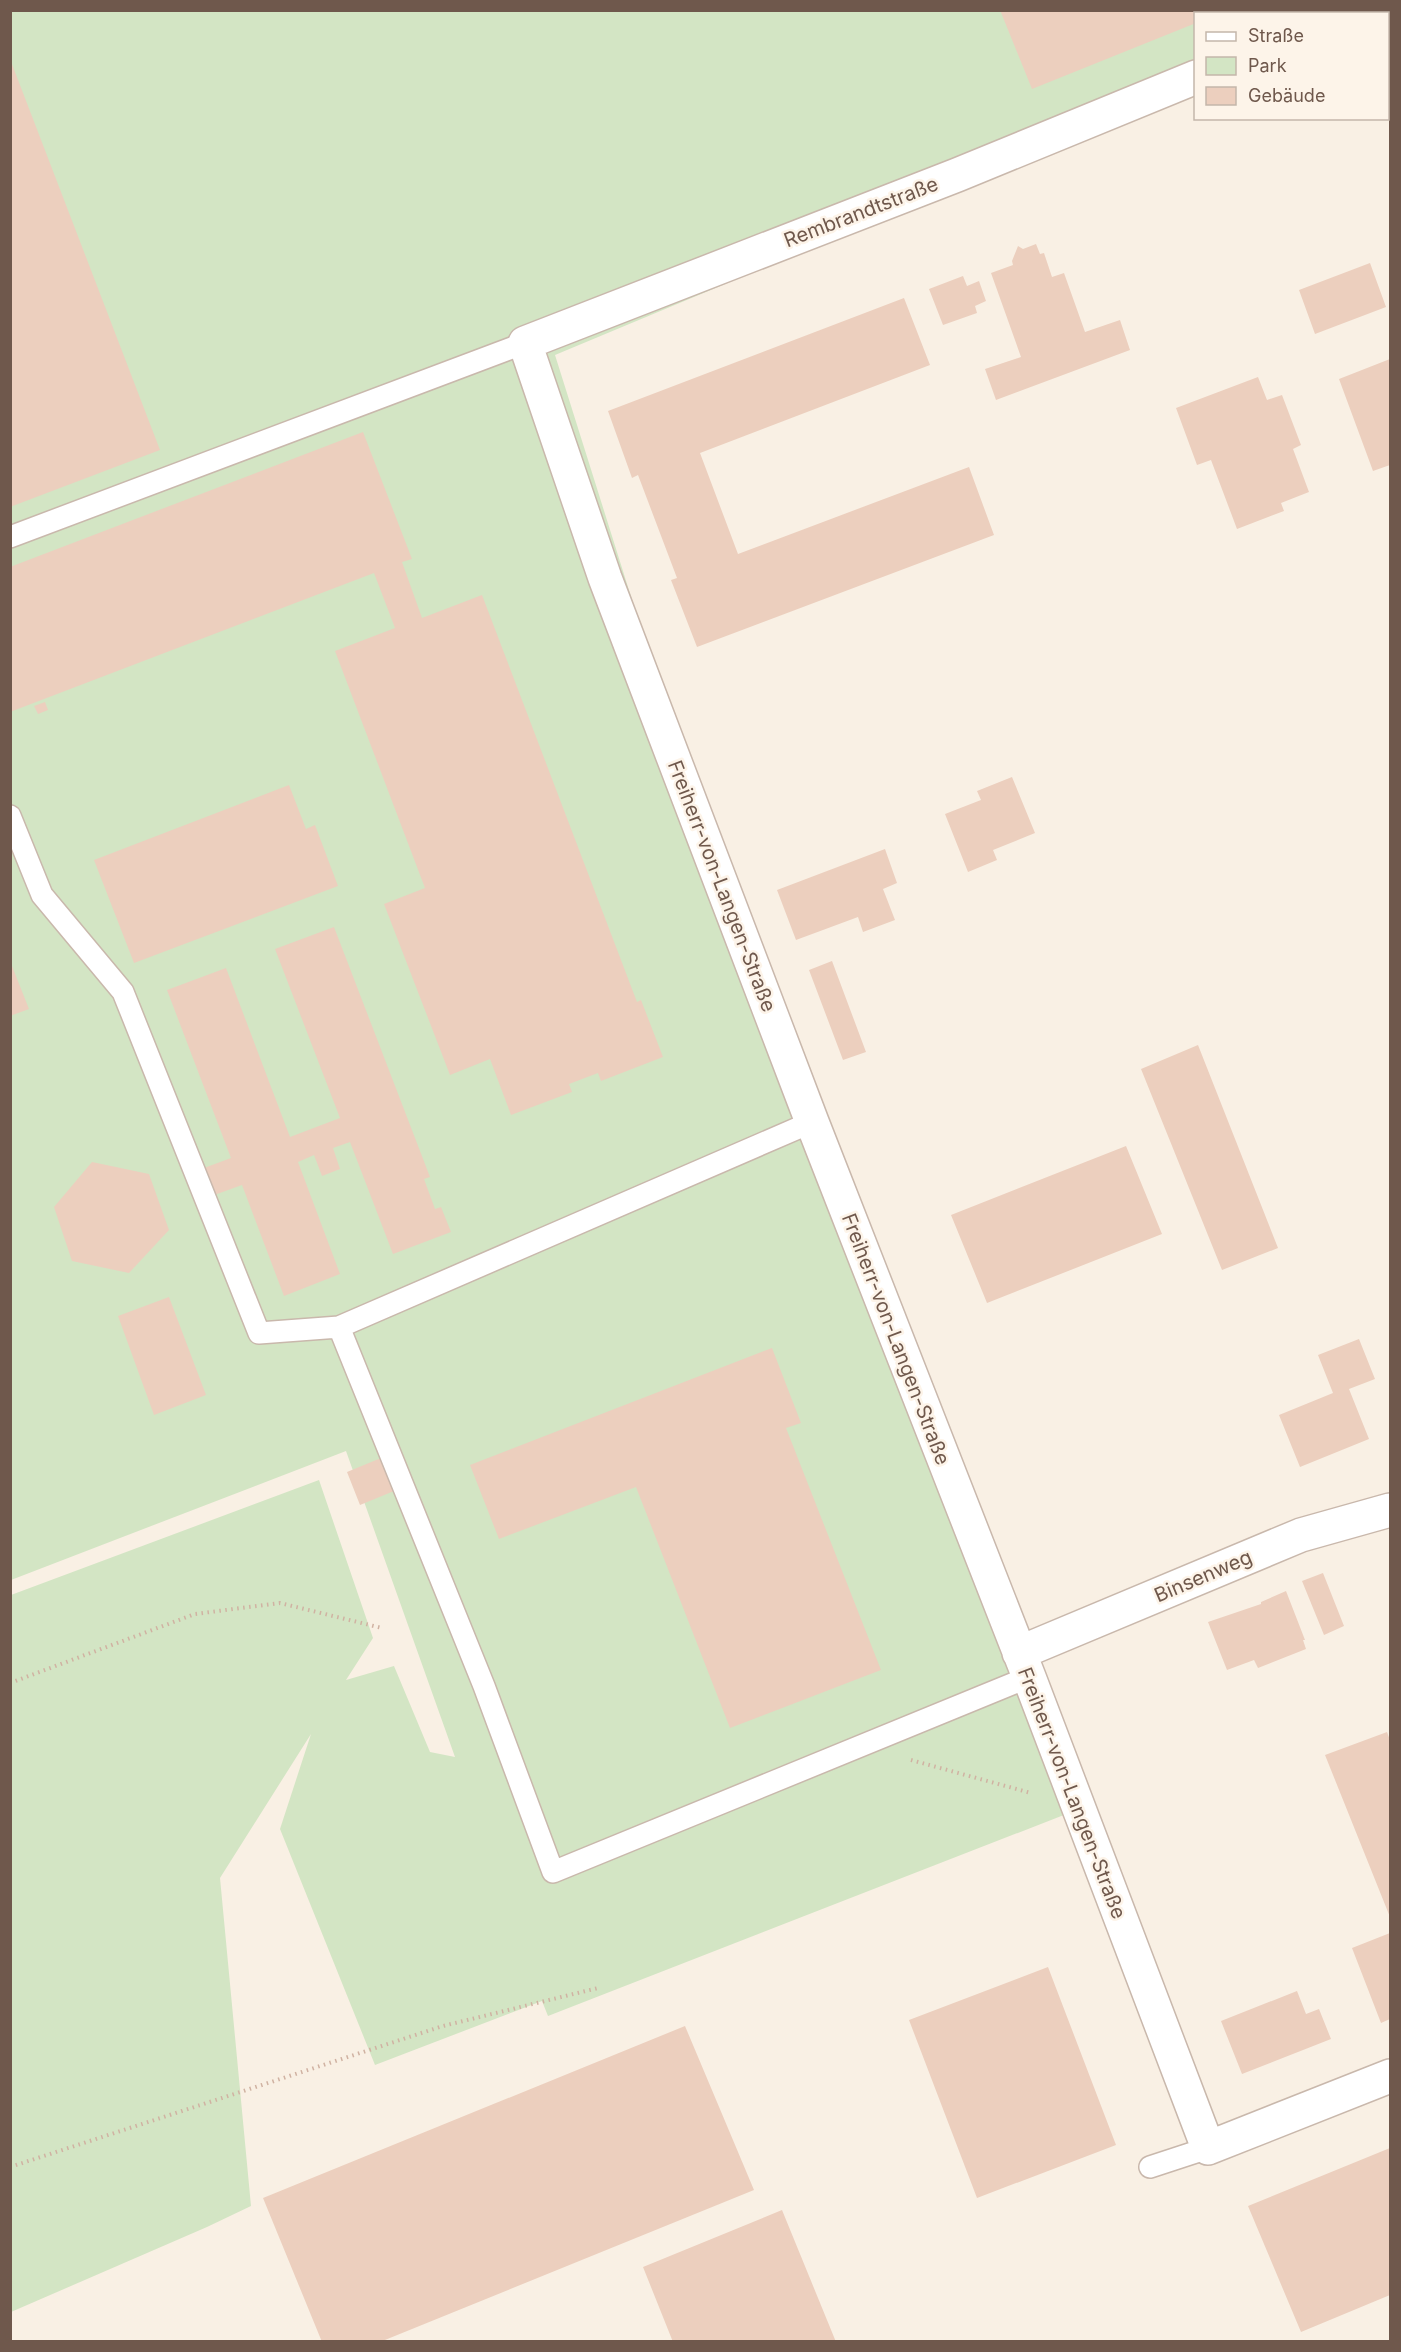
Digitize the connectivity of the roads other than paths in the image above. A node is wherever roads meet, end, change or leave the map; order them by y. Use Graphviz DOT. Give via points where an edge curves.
graph roads {
  1 [pos="1194,79"];
  2 [pos="525,344"];
  3 [pos="10,537"];
  4 [pos="10,816"];
  5 [pos="812,1122"];
  6 [pos="339,1327"];
  7 [pos="1390,1510"];
  8 [pos="1024,1665"];
  9 [pos="1390,2076"];
  10 [pos="1208,2148"];
  11 [pos="1150,2167"];
  1 -- 2 [label="street, Rembrandtstraße"];
  2 -- 3 [label="lane"];
  2 -- 5 [label="street, Freiherr-von-Langen-Straße" via="605,578"];
  4 -- 6 [label="lane" via="42,895 123,992 259,1334"];
  5 -- 6 [label="lane"];
  5 -- 8 [label="street, Freiherr-von-Langen-Straße"];
  6 -- 8 [label="lane" via="484,1686 553,1872 861,1746"];
  7 -- 8 [label="street, Binsenweg" via="1301,1535"];
  8 -- 10 [label="street, Freiherr-von-Langen-Straße"];
  9 -- 10 [label="street"];
  10 -- 11 [label="lane"];
}
